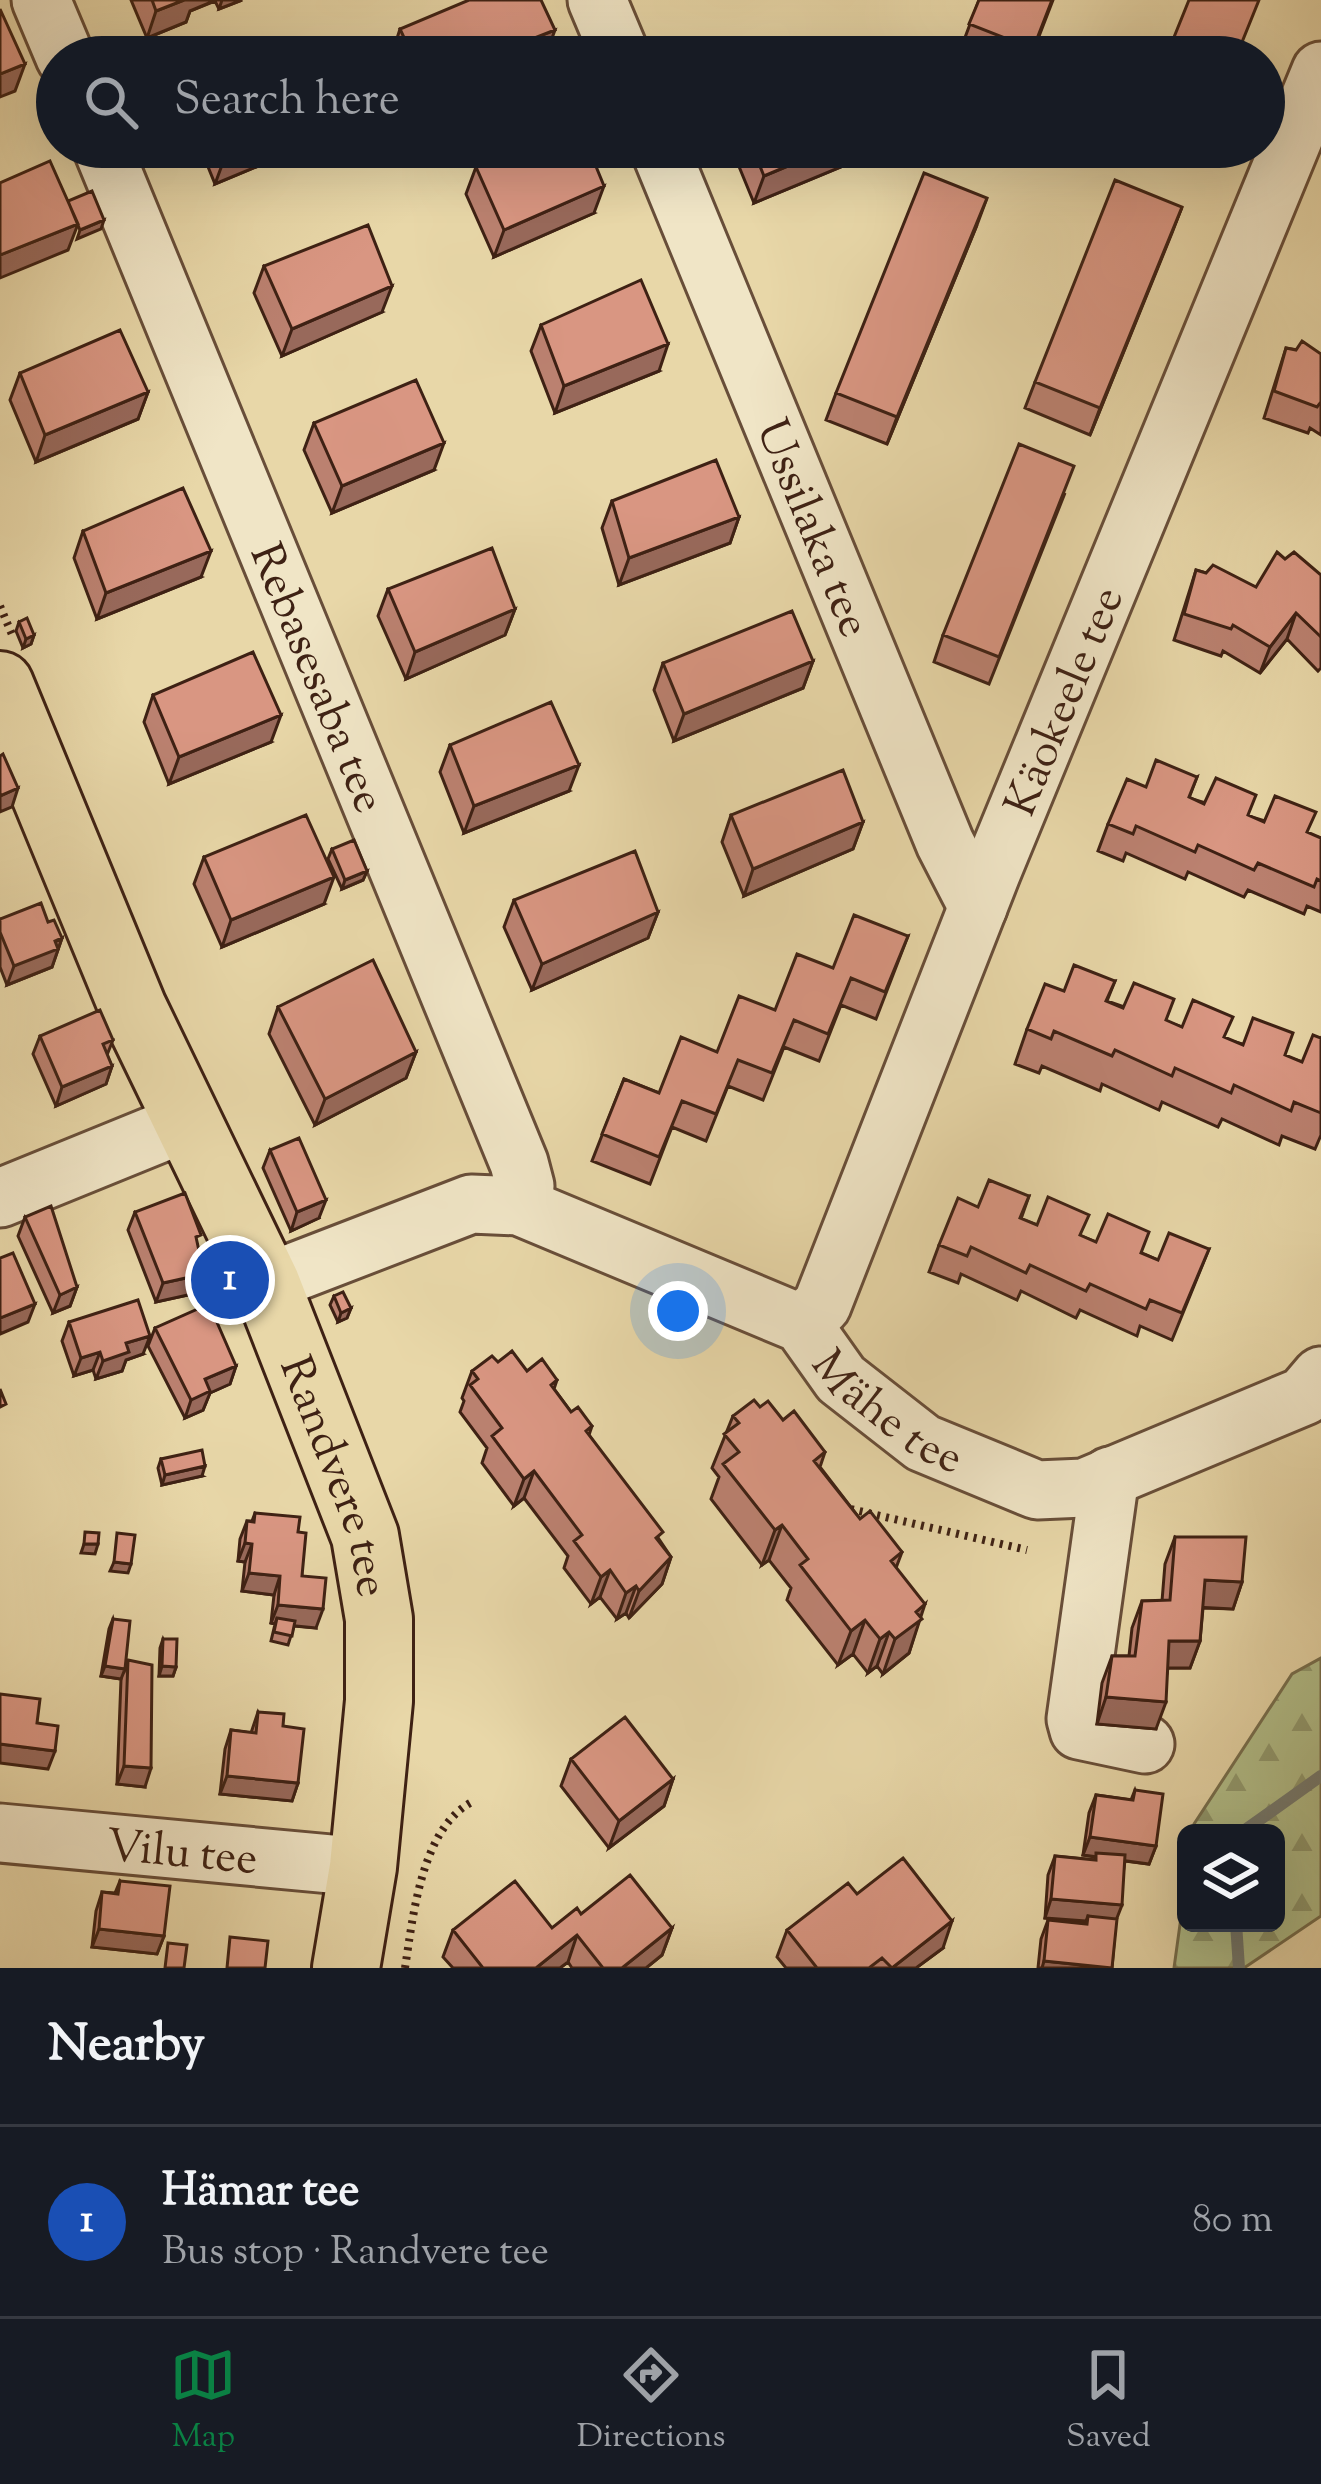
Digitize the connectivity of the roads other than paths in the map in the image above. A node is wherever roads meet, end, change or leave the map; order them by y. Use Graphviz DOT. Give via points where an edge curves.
graph roads {
  1 [pos="41,0"];
  2 [pos="597,0"];
  3 [pos="56,36"];
  4 [pos="612,36"];
  5 [pos="1321,71"];
  6 [pos="1285,159"];
  7 [pos="111,168"];
  8 [pos="667,168"];
  9 [pos="1281,168"];
  10 [pos="0,685"];
  11 [pos="978,907"];
  12 [pos="187,1122"];
  13 [pos="0,1198"];
  14 [pos="519,1207"];
  15 [pos="266,1283"];
  16 [pos="802,1324"];
  17 [pos="1321,1376"];
  18 [pos="1111,1476"];
  19 [pos="1145,1744"];
  20 [pos="0,1833"];
  21 [pos="363,1868"];
  22 [pos="346,1968"];
  1 -- 3 [label="street"];
  2 -- 4 [label="street"];
  5 -- 6 [label="street, Käokeele tee"];
  7 -- 14 [label="street, Rebasesaba tee" via="519,1163"];
  8 -- 11 [label="street, Ussilaka tee"];
  9 -- 11 [label="street, Käokeele tee"];
  10 -- 12 [label="main road, Randvere tee"];
  11 -- 16 [label="street, Käokeele tee" via="822,1305"];
  12 -- 13 [label="street"];
  12 -- 15 [label="main road, Randvere tee"];
  14 -- 15 [label="street, Mähe tee" via="471,1204"];
  14 -- 16 [label="street, Mähe tee"];
  15 -- 21 [label="main road, Randvere tee" via="365,1537 372,1578 380,1701"];
  16 -- 18 [label="street, Mähe tee" via="841,1379 923,1443 1036,1490 1084,1488"];
  17 -- 18 [label="street, Mähe tee" via="1304,1396"];
  18 -- 19 [label="street" via="1076,1719 1089,1735"];
  20 -- 21 [label="street, Vilu tee"];
  21 -- 22 [label="main road, Randvere tee"];
}
